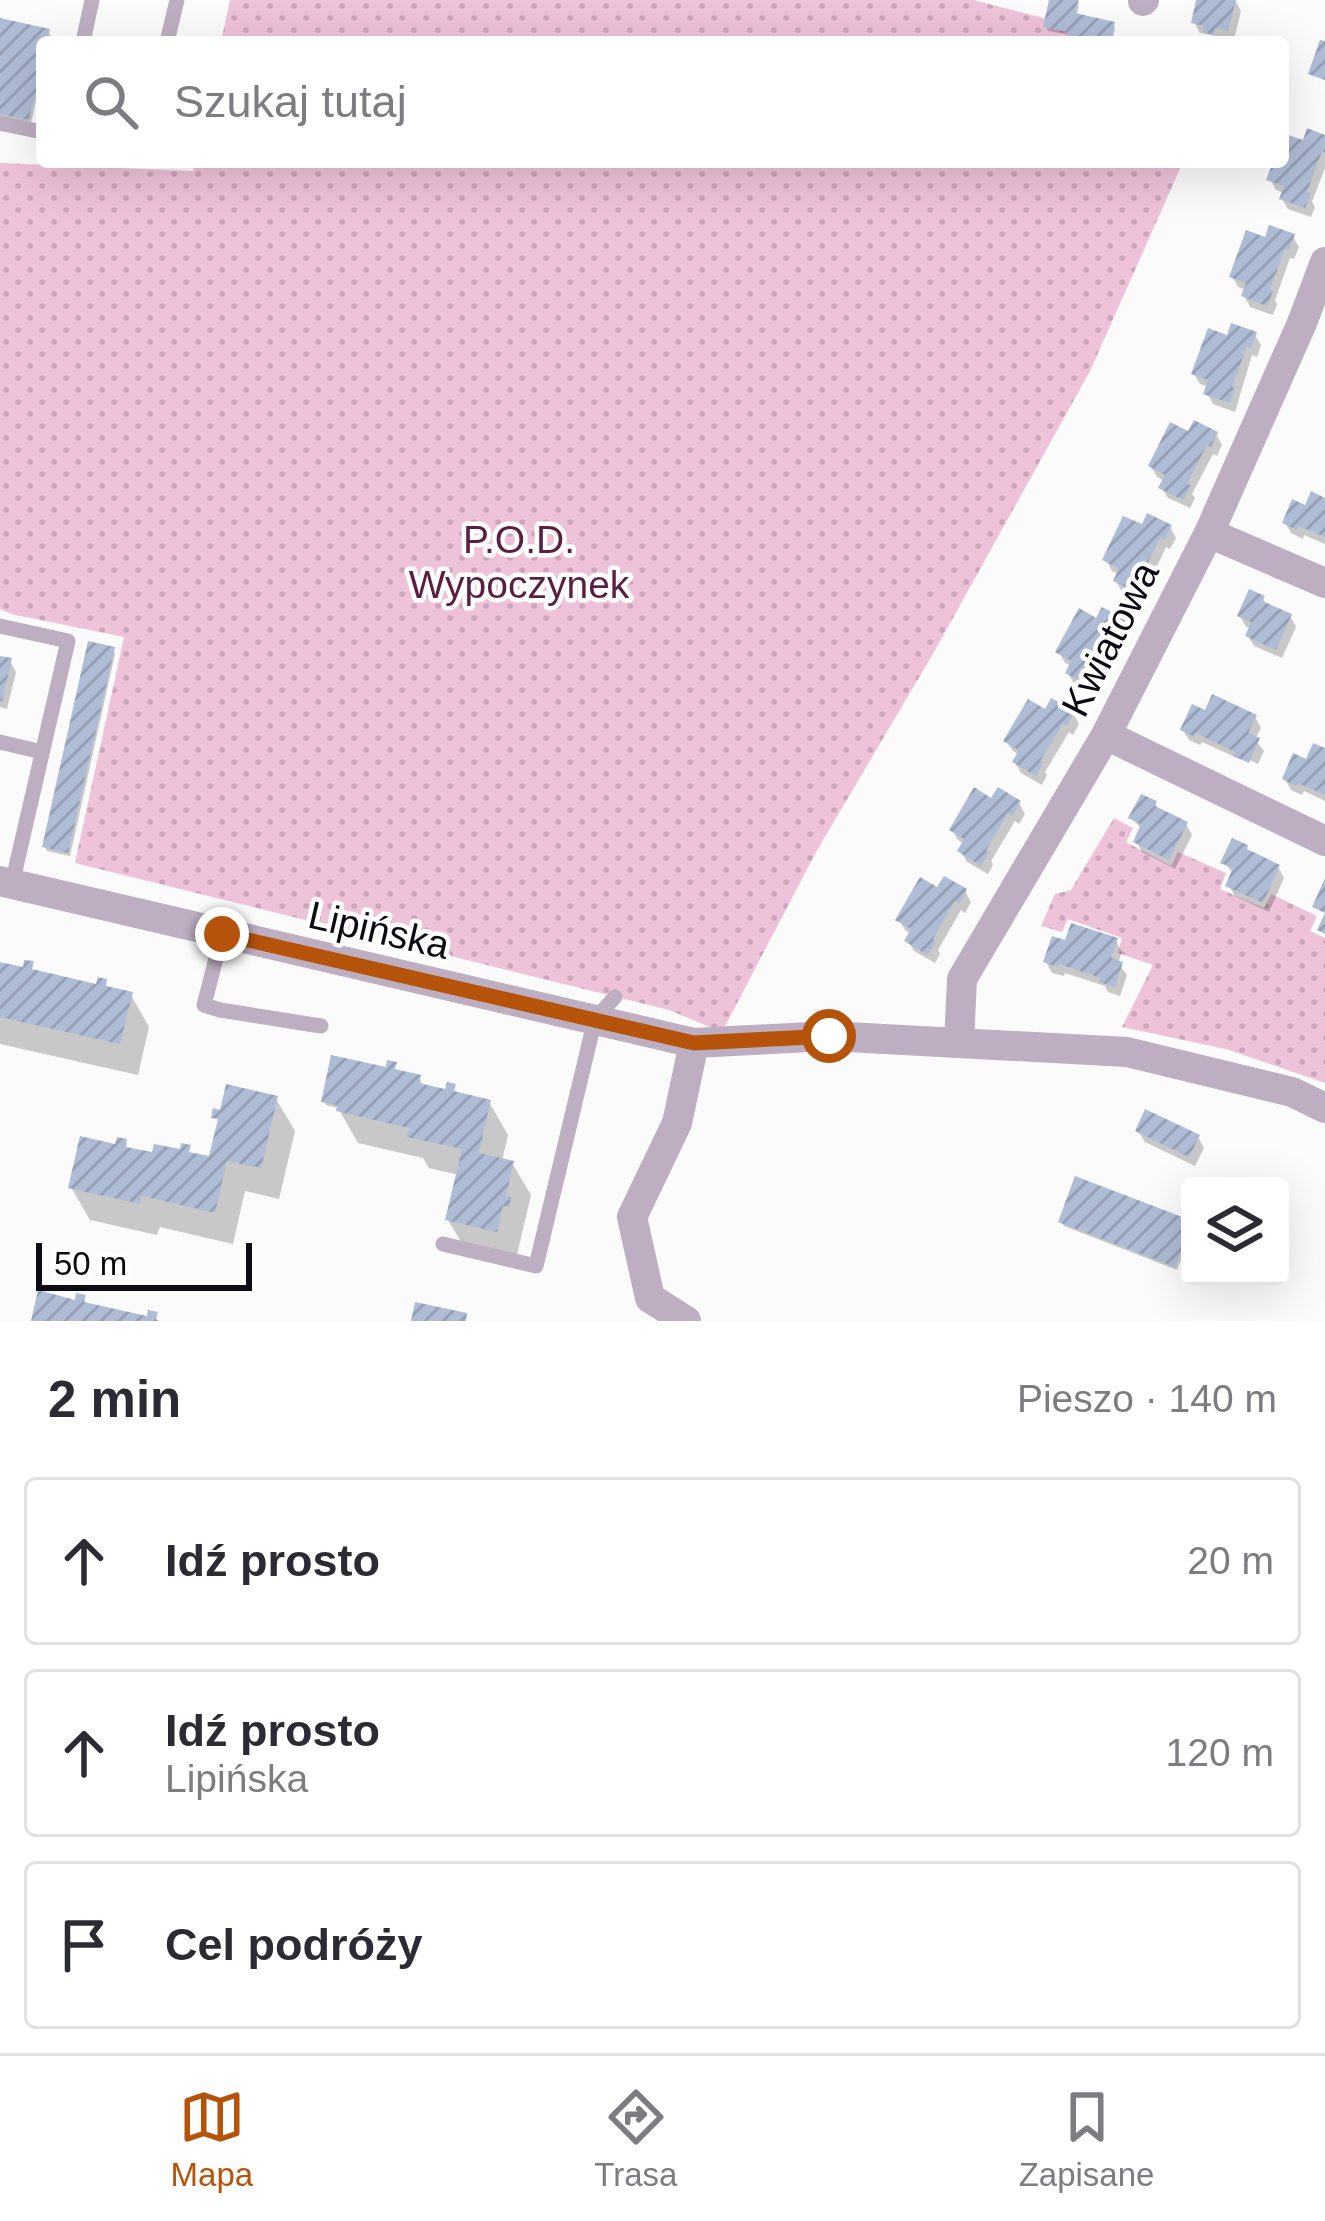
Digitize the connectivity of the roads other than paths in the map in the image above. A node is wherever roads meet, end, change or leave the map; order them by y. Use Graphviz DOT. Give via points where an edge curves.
graph roads {
  1 [pos="92,0"];
  2 [pos="177,0"];
  3 [pos="84,36"];
  4 [pos="168,36"];
  5 [pos="0,123"];
  6 [pos="36,131"];
  7 [pos="1325,262"];
  8 [pos="1314,327"];
  9 [pos="1209,533"];
  10 [pos="1325,583"];
  11 [pos="0,626"];
  12 [pos="1106,735"];
  13 [pos="0,742"];
  14 [pos="42,752"];
  15 [pos="1325,841"];
  16 [pos="6,882"];
  17 [pos="222,934"];
  18 [pos="605,1008"];
  19 [pos="320,1026"];
  20 [pos="959,1042"];
  21 [pos="694,1043"];
  22 [pos="1325,1108"];
  23 [pos="443,1244"];
  24 [pos="642,1309"];
  25 [pos="686,1321"];
  1 -- 3 [label="lane"];
  2 -- 4 [label="lane"];
  5 -- 6 [label="lane"];
  7 -- 8 [label="street, Kwiatowa"];
  8 -- 9 [label="street, Kwiatowa"];
  9 -- 10 [label="street"];
  9 -- 12 [label="street, Kwiatowa"];
  11 -- 14 [label="lane" via="68,641"];
  12 -- 15 [label="street"];
  12 -- 20 [label="street, Kwiatowa" via="962,979"];
  13 -- 14 [label="lane"];
  14 -- 16 [label="lane"];
  16 -- 17 [label="street, Lipińska"];
  17 -- 18 [label="street, Lipińska"];
  17 -- 19 [label="lane" via="204,1005"];
  18 -- 21 [label="street, Lipińska"];
  18 -- 23 [label="lane" via="536,1266"];
  20 -- 21 [label="street, Lipińska" via="829,1036"];
  20 -- 22 [label="street, Lipińska" via="1127,1052 1292,1092"];
  21 -- 24 [label="street" via="677,1123 632,1217"];
  24 -- 25 [label="street"];
}
